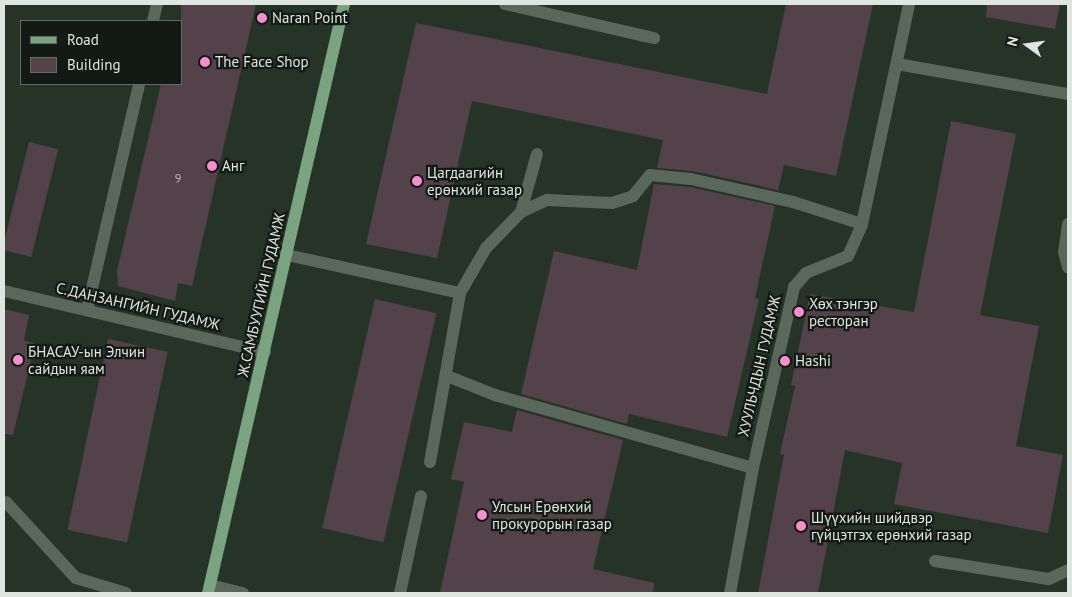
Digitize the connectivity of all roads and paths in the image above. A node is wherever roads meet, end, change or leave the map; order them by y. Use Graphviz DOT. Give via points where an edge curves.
graph roads {
  1 [pos="157,4"];
  2 [pos="344,4"];
  3 [pos="505,4"];
  4 [pos="909,4"];
  5 [pos="153,20"];
  6 [pos="654,38"];
  7 [pos="897,64"];
  8 [pos="139,85"];
  9 [pos="1068,94"];
  10 [pos="537,154"];
  11 [pos="521,212"];
  12 [pos="862,224"];
  13 [pos="1068,224"];
  14 [pos="287,255"];
  15 [pos="1068,267"];
  16 [pos="4,291"];
  17 [pos="460,293"];
  18 [pos="87,310"];
  19 [pos="265,352"];
  20 [pos="447,376"];
  21 [pos="430,462"];
  22 [pos="752,468"];
  23 [pos="421,496"];
  24 [pos="6,502"];
  25 [pos="935,561"];
  26 [pos="1068,570"];
  27 [pos="209,589"];
  28 [pos="126,593"];
  29 [pos="243,593"];
  30 [pos="400,593"];
  31 [pos="730,593"];
  1 -- 5 [label="street"];
  2 -- 14 [label="main road, Ж.САМБУУГИЙН ГУДАМЖ"];
  3 -- 6 [label="street"];
  4 -- 7 [label="street, ХУУЛЬЧДЫН ГУДАМЖ"];
  7 -- 9 [label="street"];
  7 -- 12 [label="street, ХУУЛЬЧДЫН ГУДАМЖ"];
  8 -- 18 [label="street"];
  10 -- 11 [label="street"];
  11 -- 12 [label="street" via="547,200 612,203 633,196 650,176 660,175 793,202"];
  11 -- 17 [label="street" via="486,248"];
  12 -- 22 [label="street, ХУУЛЬЧДЫН ГУДАМЖ" via="848,256 806,273 794,287"];
  13 -- 15 [label="street" via="1064,252"];
  14 -- 17 [label="street"];
  14 -- 19 [label="main road, Ж.САМБУУГИЙН ГУДАМЖ"];
  16 -- 18 [label="street, С.ДАНЗАНГИЙН ГУДАМЖ"];
  17 -- 20 [label="street"];
  18 -- 19 [label="street, С.ДАНЗАНГИЙН ГУДАМЖ"];
  19 -- 27 [label="main road, Ж.САМБУУГИЙН ГУДАМЖ"];
  20 -- 21 [label="street"];
  20 -- 22 [label="street" via="495,395"];
  22 -- 31 [label="street, ХУУЛЬЧДЫН ГУДАМЖ"];
  23 -- 30 [label="street"];
  24 -- 28 [label="street" via="76,578"];
  25 -- 26 [label="street" via="1049,579"];
  27 -- 29 [label="street"];
}
